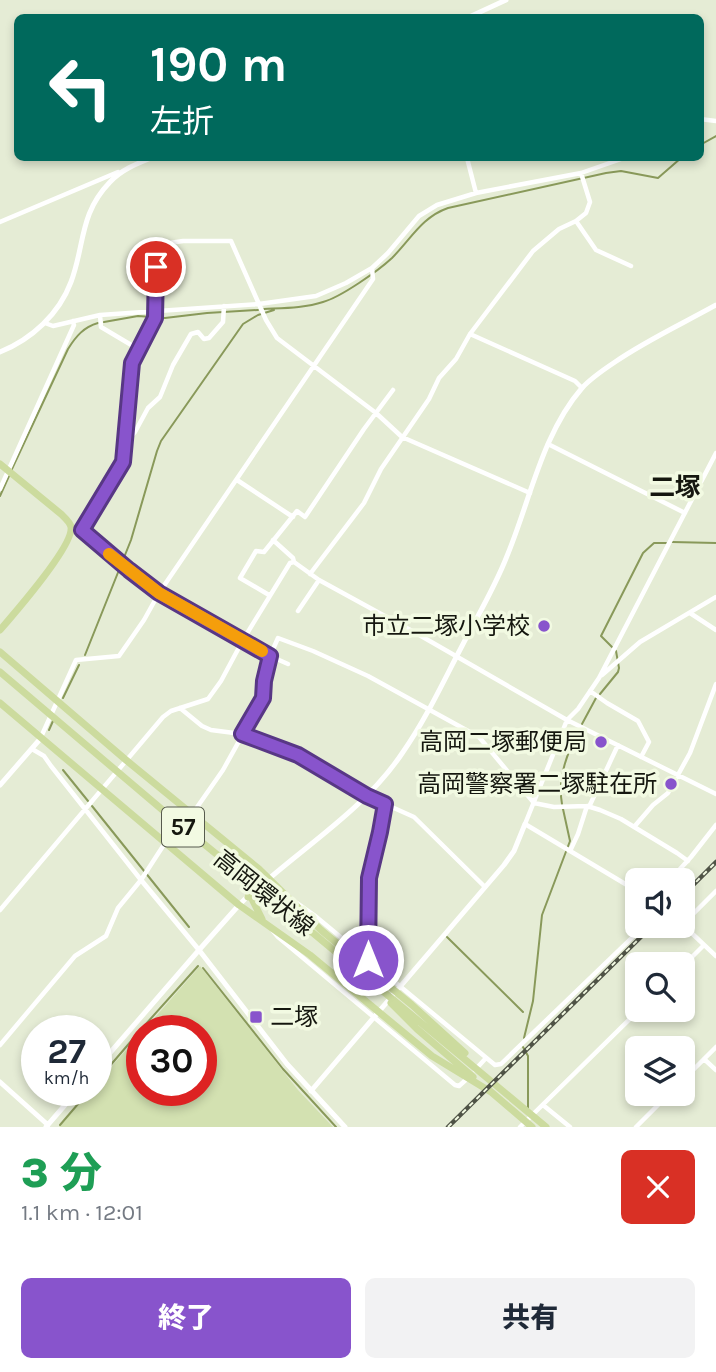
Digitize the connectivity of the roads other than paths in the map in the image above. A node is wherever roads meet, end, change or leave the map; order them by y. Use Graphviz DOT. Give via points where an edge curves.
graph roads {
  1 [pos="506,0"];
  2 [pos="476,14"];
  3 [pos="145,161"];
  4 [pos="468,161"];
  5 [pos="615,161"];
  6 [pos="126,169"];
  7 [pos="581,173"];
  8 [pos="476,193"];
  9 [pos="576,221"];
  10 [pos="0,222"];
  11 [pos="631,266"];
  12 [pos="372,268"];
  13 [pos="259,303"];
  14 [pos="716,305"];
  15 [pos="223,306"];
  16 [pos="156,312"];
  17 [pos="100,315"];
  18 [pos="74,321"];
  19 [pos="45,323"];
  20 [pos="470,334"];
  21 [pos="138,349"];
  22 [pos="0,352"];
  23 [pos="314,366"];
  24 [pos="582,388"];
  25 [pos="393,390"];
  26 [pos="376,413"];
  27 [pos="402,437"];
  28 [pos="124,443"];
  29 [pos="548,444"];
  30 [pos="716,453"];
  31 [pos="0,464"];
  32 [pos="9,471"];
  33 [pos="237,480"];
  34 [pos="0,489"];
  35 [pos="530,493"];
  36 [pos="685,513"];
  37 [pos="293,517"];
  38 [pos="71,528"];
  39 [pos="82,530"];
  40 [pos="273,540"];
  41 [pos="294,562"];
  42 [pos="310,574"];
  43 [pos="319,580"];
  44 [pos="159,593"];
  45 [pos="269,595"];
  46 [pos="716,597"];
  47 [pos="298,611"];
  48 [pos="690,613"];
  49 [pos="0,630"];
  50 [pos="716,630"];
  51 [pos="243,640"];
  52 [pos="0,652"];
  53 [pos="270,656"];
  54 [pos="457,656"];
  55 [pos="0,659"];
  56 [pos="12,662"];
  57 [pos="288,664"];
  58 [pos="0,672"];
  59 [pos="599,678"];
  60 [pos="716,684"];
  61 [pos="590,691"];
  62 [pos="58,702"];
  63 [pos="1,703"];
  64 [pos="180,708"];
  65 [pos="429,709"];
  66 [pos="567,720"];
  67 [pos="242,734"];
  68 [pos="41,738"];
  69 [pos="618,745"];
  70 [pos="32,749"];
  71 [pos="641,757"];
  72 [pos="127,760"];
  73 [pos="678,775"];
  74 [pos="0,785"];
  75 [pos="101,790"];
  76 [pos="716,794"];
  77 [pos="367,796"];
  78 [pos="534,803"];
  79 [pos="385,804"];
  80 [pos="588,807"];
  81 [pos="85,810"];
  82 [pos="193,813"];
  83 [pos="525,824"];
  84 [pos="716,825"];
  85 [pos="634,827"];
  86 [pos="165,843"];
  87 [pos="229,844"];
  88 [pos="570,851"];
  89 [pos="688,861"];
  90 [pos="681,868"];
  91 [pos="268,879"];
  92 [pos="141,880"];
  93 [pos="625,884"];
  94 [pos="485,887"];
  95 [pos="716,891"];
  96 [pos="251,894"];
  97 [pos="288,897"];
  98 [pos="239,905"];
  99 [pos="0,910"];
  100 [pos="695,912"];
  101 [pos="267,924"];
  102 [pos="695,936"];
  103 [pos="632,938"];
  104 [pos="704,945"];
  105 [pos="199,950"];
  106 [pos="695,954"];
  107 [pos="716,956"];
  108 [pos="368,960"];
  109 [pos="371,977"];
  110 [pos="400,986"];
  111 [pos="374,1017"];
  112 [pos="627,1022"];
  113 [pos="444,1023"];
  114 [pos="0,1045"];
  115 [pos="716,1047"];
  116 [pos="112,1051"];
  117 [pos="418,1055"];
  118 [pos="486,1058"];
  119 [pos="704,1059"];
  120 [pos="695,1068"];
  121 [pos="716,1070"];
  122 [pos="0,1082"];
  123 [pos="311,1091"];
  124 [pos="491,1092"];
  125 [pos="543,1105"];
  126 [pos="64,1106"];
  127 [pos="657,1106"];
  128 [pos="47,1126"];
  129 [pos="345,1127"];
  130 [pos="520,1127"];
  131 [pos="532,1127"];
  132 [pos="546,1127"];
  133 [pos="570,1127"];
  134 [pos="636,1127"];
  1 -- 2 [label="street"];
  3 -- 6 [label="street"];
  4 -- 8 [label="street"];
  5 -- 7 [label="street"];
  6 -- 10 [label="street"];
  6 -- 19 [label="street" via="94,202 72,281"];
  7 -- 8 [label="street"];
  7 -- 9 [label="street" via="590,202"];
  8 -- 12 [label="street" via="419,216"];
  9 -- 11 [label="street" via="596,250"];
  9 -- 20 [label="street" via="533,251"];
  12 -- 13 [label="street" via="316,296"];
  12 -- 23 [label="street" via="373,279"];
  13 -- 15 [label="street"];
  13 -- 16 [label="street" via="231,241 183,241 156,245"];
  13 -- 23 [label="street" via="277,338"];
  14 -- 24 [label="street" via="625,355"];
  15 -- 16 [label="street"];
  15 -- 28 [label="street" via="223,322 209,338 191,334 160,397"];
  16 -- 17 [label="street"];
  16 -- 21 [label="street"];
  17 -- 18 [label="street"];
  17 -- 21 [label="street" via="101,327"];
  18 -- 19 [label="street" via="53,326"];
  18 -- 32 [label="street"];
  19 -- 22 [label="street"];
  20 -- 24 [label="street"];
  20 -- 27 [label="street"];
  21 -- 28 [label="street" via="132,363"];
  23 -- 26 [label="street"];
  23 -- 33 [label="street"];
  24 -- 29 [label="street" via="561,415"];
  25 -- 26 [label="street"];
  26 -- 27 [label="street"];
  26 -- 37 [label="street" via="305,517 297,512"];
  27 -- 35 [label="street"];
  27 -- 42 [label="street" via="364,503"];
  28 -- 39 [label="street" via="123,462"];
  29 -- 35 [label="street"];
  29 -- 36 [label="street"];
  30 -- 36 [label="street"];
  31 -- 32 [label="main road"];
  32 -- 34 [label="street"];
  32 -- 38 [label="main road" via="61,514"];
  33 -- 37 [label="street"];
  33 -- 44 [label="street"];
  35 -- 54 [label="street" via="507,558"];
  36 -- 59 [label="street"];
  37 -- 40 [label="street"];
  38 -- 39 [label="street"];
  38 -- 49 [label="main road" via="62,550"];
  39 -- 44 [label="street"];
  40 -- 41 [label="street"];
  40 -- 45 [label="street" via="264,552 256,551 240,578"];
  41 -- 42 [label="street"];
  41 -- 45 [label="street"];
  42 -- 43 [label="street"];
  43 -- 47 [label="street"];
  43 -- 54 [label="street"];
  44 -- 51 [label="street"];
  44 -- 62 [label="street" via="119,656 76,660"];
  45 -- 51 [label="street"];
  46 -- 48 [label="street"];
  48 -- 50 [label="street"];
  48 -- 59 [label="street" via="640,642"];
  51 -- 53 [label="street"];
  51 -- 64 [label="street" via="208,699"];
  52 -- 56 [label="main road, 57"];
  53 -- 57 [label="street"];
  53 -- 65 [label="street" via="278,638 368,676"];
  53 -- 67 [label="street" via="263,698"];
  54 -- 65 [label="street"];
  54 -- 66 [label="street"];
  55 -- 56 [label="main road"];
  56 -- 62 [label="main road, 57"];
  58 -- 109 [label="main road, 高岡環状線 / 57" via="162,810"];
  59 -- 61 [label="street"];
  60 -- 73 [label="street"];
  61 -- 66 [label="street"];
  61 -- 71 [label="street" via="638,721 649,742"];
  62 -- 68 [label="street"];
  62 -- 72 [label="main road, 57"];
  63 -- 68 [label="main road, 57"];
  64 -- 67 [label="street" via="211,730"];
  64 -- 72 [label="street" via="163,717"];
  65 -- 77 [label="street" via="395,765"];
  65 -- 78 [label="street" via="478,737"];
  66 -- 69 [label="street"];
  66 -- 78 [label="street"];
  67 -- 77 [label="street" via="298,755"];
  67 -- 82 [label="street"];
  68 -- 70 [label="street"];
  68 -- 75 [label="main road, 57"];
  69 -- 71 [label="street"];
  69 -- 80 [label="street"];
  70 -- 74 [label="street"];
  70 -- 81 [label="street" via="44,756"];
  71 -- 73 [label="street"];
  72 -- 75 [label="street"];
  72 -- 82 [label="main road, 57"];
  73 -- 76 [label="street"];
  73 -- 85 [label="street" via="668,793"];
  75 -- 81 [label="street"];
  75 -- 86 [label="main road, 57"];
  77 -- 79 [label="street"];
  77 -- 91 [label="street"];
  78 -- 80 [label="street"];
  78 -- 83 [label="street"];
  79 -- 94 [label="street" via="414,817"];
  79 -- 108 [label="street" via="369,878"];
  80 -- 85 [label="street"];
  80 -- 88 [label="street"];
  81 -- 92 [label="street"];
  81 -- 99 [label="street"];
  82 -- 86 [label="street"];
  82 -- 87 [label="main road, 57"];
  83 -- 88 [label="street"];
  83 -- 94 [label="street" via="514,851"];
  84 -- 89 [label="street"];
  85 -- 89 [label="street"];
  86 -- 92 [label="street"];
  86 -- 98 [label="main road, 57"];
  87 -- 91 [label="main road, 57"];
  87 -- 96 [label="main road" via="250,883"];
  88 -- 93 [label="street"];
  89 -- 90 [label="street"];
  91 -- 96 [label="street"];
  91 -- 97 [label="main road, 57"];
  92 -- 105 [label="street"];
  92 -- 114 [label="street" via="118,908 106,936 75,956"];
  94 -- 110 [label="street"];
  95 -- 100 [label="street"];
  96 -- 98 [label="street"];
  96 -- 101 [label="main road"];
  97 -- 108 [label="street"];
  97 -- 109 [label="main road, 57"];
  98 -- 101 [label="main road, 57"];
  98 -- 105 [label="street"];
  101 -- 111 [label="street"];
  101 -- 124 [label="main road, 57" via="432,1056"];
  102 -- 104 [label="street"];
  103 -- 118 [label="street" via="501,1064"];
  104 -- 106 [label="street"];
  104 -- 107 [label="street"];
  105 -- 116 [label="street"];
  105 -- 123 [label="street"];
  108 -- 110 [label="street"];
  109 -- 124 [label="main road, 高岡環状線 / 57" via="416,1029"];
  109 -- 132 [label="main road, 高岡環状線 / 57"];
  110 -- 111 [label="street"];
  110 -- 113 [label="street"];
  111 -- 117 [label="street"];
  111 -- 123 [label="street"];
  112 -- 125 [label="street"];
  113 -- 117 [label="street"];
  113 -- 118 [label="street"];
  115 -- 119 [label="street"];
  117 -- 118 [label="street" via="459,1086"];
  119 -- 120 [label="street"];
  119 -- 121 [label="street"];
  122 -- 128 [label="street"];
  123 -- 129 [label="street"];
  124 -- 131 [label="main road, 高岡環状線 / 57"];
  125 -- 130 [label="street"];
  125 -- 133 [label="street"];
  126 -- 128 [label="street"];
  127 -- 134 [label="street"];
}
